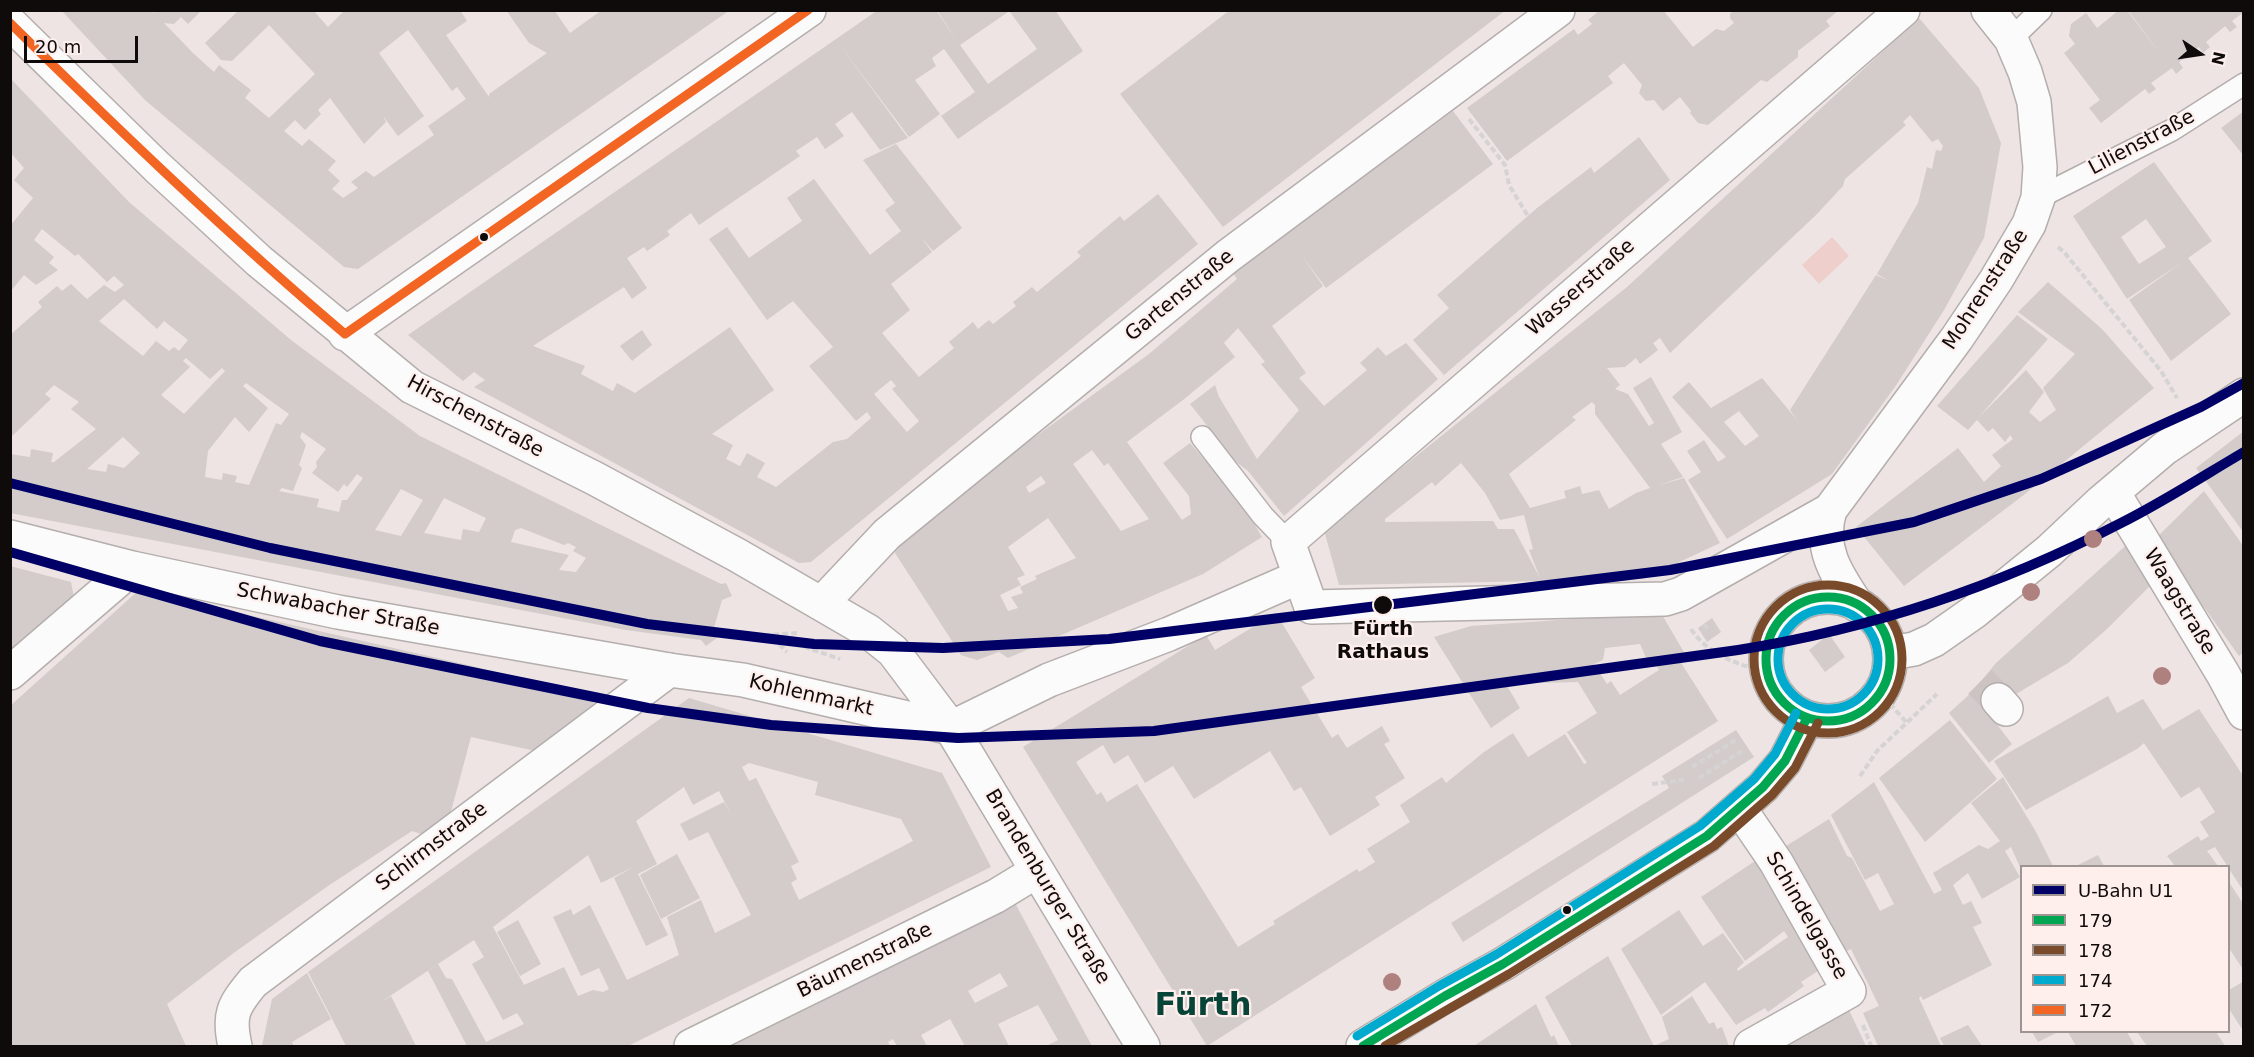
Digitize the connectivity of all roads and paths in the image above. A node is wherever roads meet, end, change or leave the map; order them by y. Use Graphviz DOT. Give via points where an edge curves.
graph roads {
  1 [pos="809,10"];
  2 [pos="1558,10"];
  3 [pos="1903,10"];
  4 [pos="1988,10"];
  5 [pos="2041,10"];
  6 [pos="10,23"];
  7 [pos="2011,39"];
  8 [pos="2244,84"];
  9 [pos="1449,92"];
  10 [pos="2033,211"];
  11 [pos="1528,216"];
  12 [pos="345,334"];
  13 [pos="2244,394"];
  14 [pos="2194,427"];
  15 [pos="1203,437"];
  16 [pos="2114,492"];
  17 [pos="1830,510"];
  18 [pos="10,537"];
  19 [pos="1288,542"];
  20 [pos="132,568"];
  21 [pos="1299,577"];
  22 [pos="1663,599"];
  23 [pos="822,603"];
  24 [pos="1857,605"];
  25 [pos="1702,621"];
  26 [pos="1709,630"];
  27 [pos="802,633"];
  28 [pos="770,635"];
  29 [pos="1891,653"];
  30 [pos="794,659"];
  31 [pos="843,660"];
  32 [pos="669,670"];
  33 [pos="1768,672"];
  34 [pos="10,673"];
  35 [pos="1937,694"];
  36 [pos="1884,697"];
  37 [pos="2244,713"];
  38 [pos="1807,718"];
  39 [pos="1907,723"];
  40 [pos="951,728"];
  41 [pos="1736,740"];
  42 [pos="1742,751"];
  43 [pos="1692,768"];
  44 [pos="1860,776"];
  45 [pos="1699,778"];
  46 [pos="1684,780"];
  47 [pos="1652,784"];
  48 [pos="1740,809"];
  49 [pos="1037,871"];
  50 [pos="1860,1018"];
  51 [pos="235,1047"];
  52 [pos="691,1047"];
  53 [pos="1143,1047"];
  54 [pos="1363,1047"];
  55 [pos="1751,1047"];
  56 [pos="1871,1047"];
  1 -- 12 [label="street"];
  2 -- 9 [label="street, Gartenstraße"];
  3 -- 19 [label="street, Wasserstraße"];
  4 -- 7 [label="street, Mohrenstraße"];
  5 -- 7 [label="lane"];
  6 -- 12 [label="street, Hirschenstraße" via="157,167"];
  7 -- 10 [label="street, Mohrenstraße" via="2034,102 2040,167"];
  8 -- 10 [label="lane, Lilienstraße"];
  9 -- 11 [label="path" via="1504,165 1509,185"];
  9 -- 23 [label="street, Gartenstraße" via="1228,256 887,534"];
  10 -- 14 [label="path" via="2161,371"];
  10 -- 17 [label="street, Mohrenstraße" via="1996,280 1957,338"];
  12 -- 23 [label="street, Hirschenstraße" via="412,387 594,478"];
  13 -- 14 [label="street"];
  14 -- 16 [label="street"];
  15 -- 19 [label="lane" via="1263,516"];
  16 -- 29 [label="street" via="1974,612 1914,650"];
  16 -- 37 [label="street, Waagstraße"];
  17 -- 22 [label="street" via="1692,589"];
  17 -- 24 [label="street" via="1825,536 1830,559"];
  18 -- 20 [label="street, Schwabacher Straße"];
  19 -- 21 [label="street"];
  20 -- 32 [label="street, Schwabacher Straße" via="338,612"];
  20 -- 34 [label="street"];
  21 -- 22 [label="street" via="1311,607"];
  21 -- 40 [label="street" via="1169,634 1049,680"];
  22 -- 33 [label="path" via="1706,647 1742,666"];
  23 -- 40 [label="street, Hirschenstraße" via="893,651"];
  24 -- 29 [label="street" via="1882,628"];
  24 -- 33 [label="street" via="1823,597 1792,609 1770,639"];
  25 -- 26 [label="path"];
  27 -- 28 [label="path"];
  28 -- 30 [label="path"];
  28 -- 31 [label="path"];
  29 -- 38 [label="street" via="1883,689 1867,707 1844,719"];
  32 -- 40 [label="street, Kohlenmarkt" via="743,680"];
  32 -- 51 [label="street, Schirmstraße" via="253,982 236,1003 231,1026"];
  33 -- 38 [label="street" via="1783,702"];
  35 -- 39 [label="path"];
  36 -- 39 [label="path"];
  38 -- 48 [label="street" via="1785,761"];
  39 -- 44 [label="path" via="1877,751"];
  40 -- 49 [label="street, Brandenburger Straße"];
  41 -- 43 [label="path"];
  42 -- 45 [label="path"];
  46 -- 47 [label="path"];
  48 -- 54 [label="street" via="1707,836"];
  48 -- 55 [label="street, Schindelgasse" via="1776,862 1849,991"];
  49 -- 52 [label="street, Bäumenstraße" via="996,897"];
  49 -- 53 [label="street, Brandenburger Straße"];
  50 -- 56 [label="path"];
}
